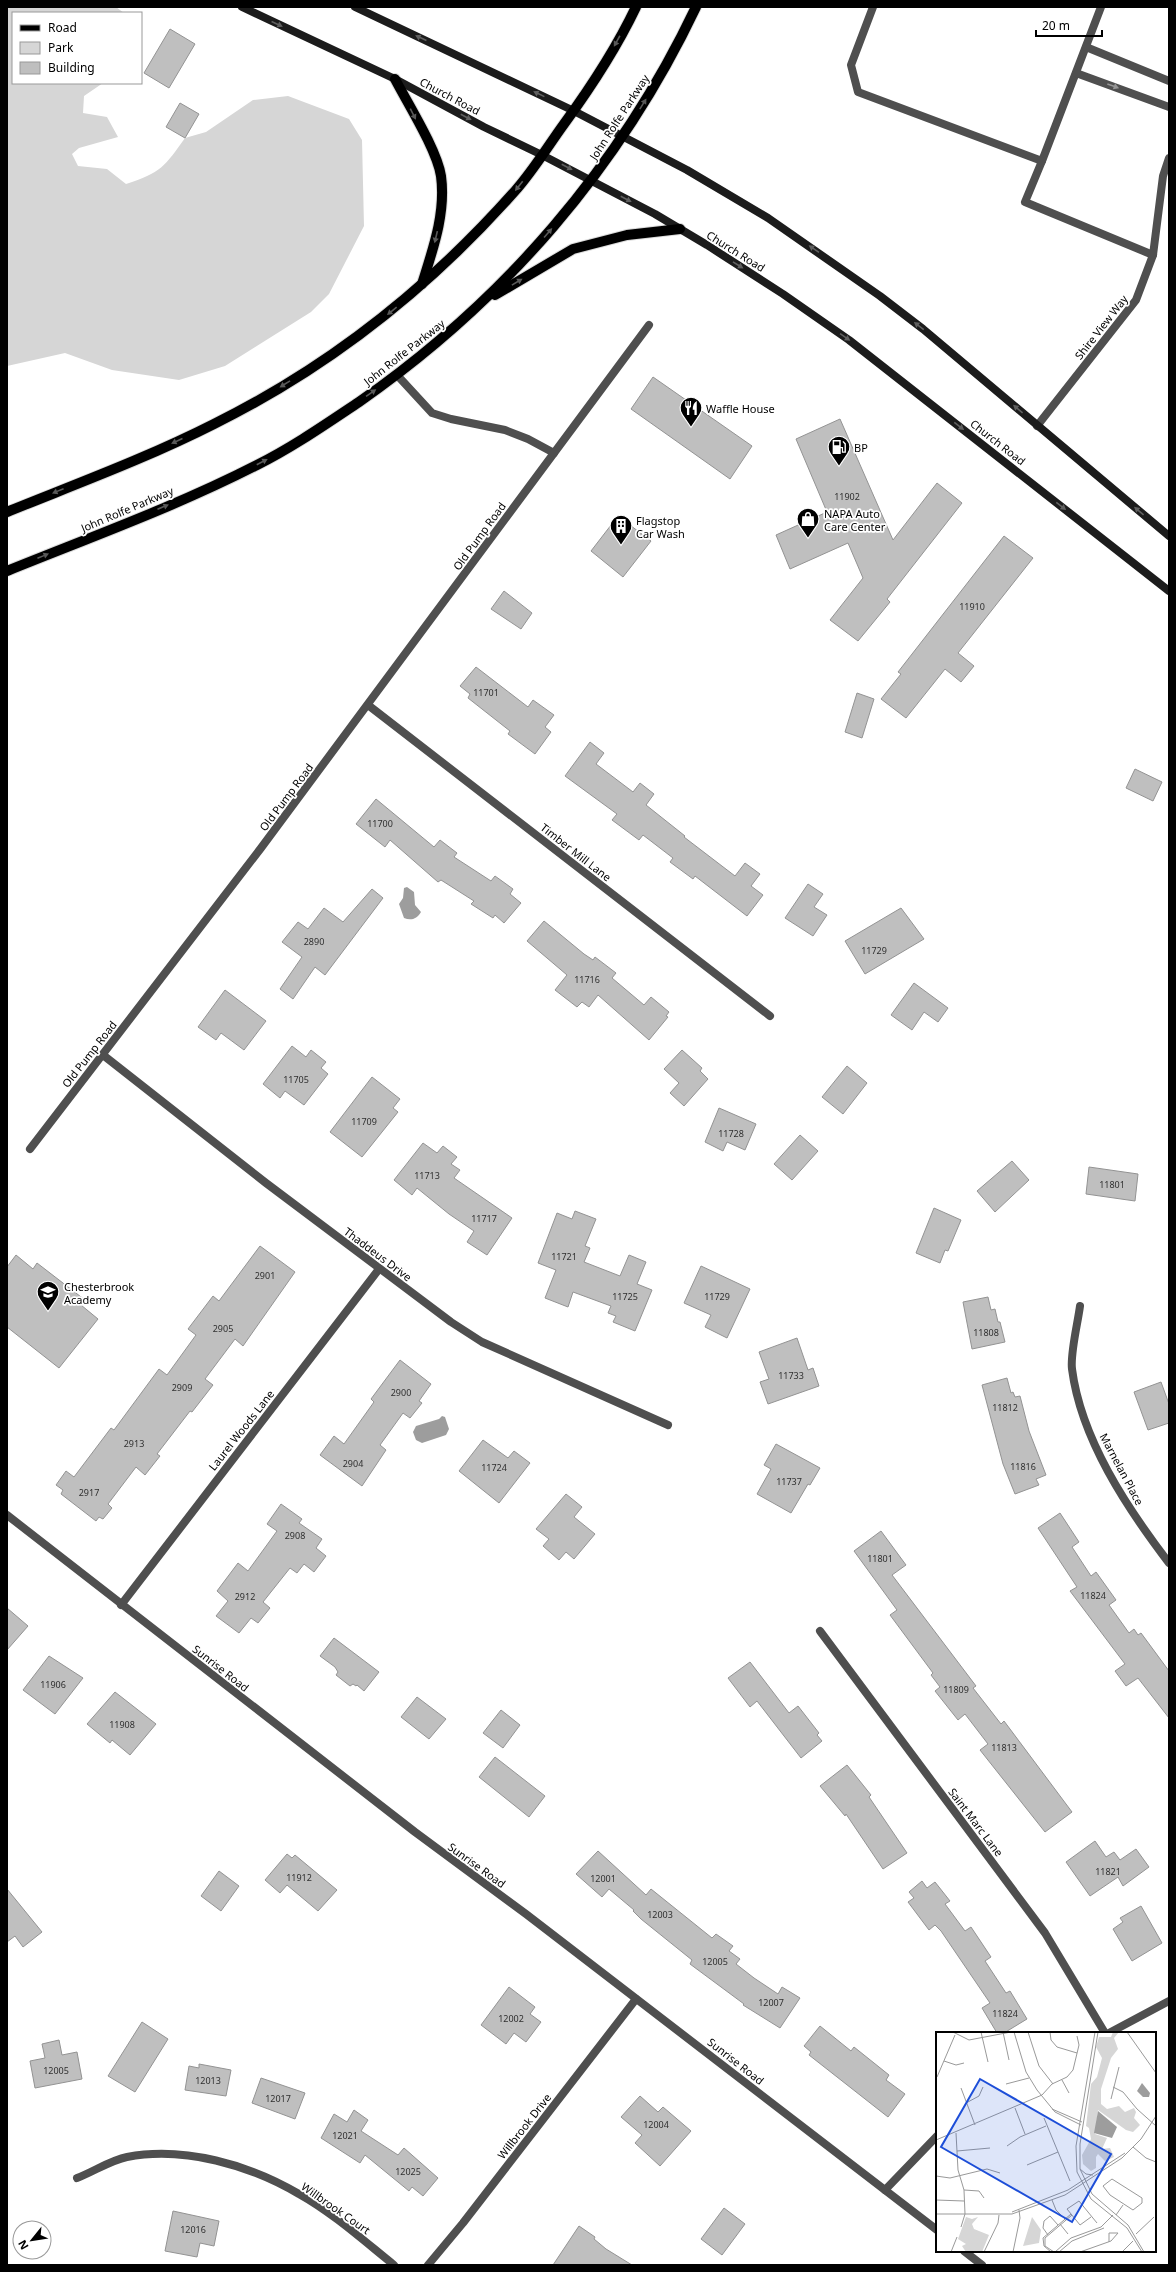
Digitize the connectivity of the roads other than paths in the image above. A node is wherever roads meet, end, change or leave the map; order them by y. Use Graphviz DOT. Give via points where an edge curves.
graph roads {
  1 [pos="242,7"];
  2 [pos="355,7"];
  3 [pos="636,7"];
  4 [pos="696,7"];
  5 [pos="873,7"];
  6 [pos="1101,7"];
  7 [pos="1086,47"];
  8 [pos="1076,73"];
  9 [pos="395,79"];
  10 [pos="1169,82"];
  11 [pos="1169,107"];
  12 [pos="574,111"];
  13 [pos="622,136"];
  14 [pos="542,155"];
  15 [pos="1169,158"];
  16 [pos="1042,162"];
  17 [pos="591,180"];
  18 [pos="680,229"];
  19 [pos="1153,255"];
  20 [pos="422,286"];
  21 [pos="483,302"];
  22 [pos="649,325"];
  23 [pos="397,375"];
  24 [pos="1037,426"];
  25 [pos="554,453"];
  26 [pos="7,512"];
  27 [pos="1169,536"];
  28 [pos="7,571"];
  29 [pos="1169,591"];
  30 [pos="368,705"];
  31 [pos="770,1016"];
  32 [pos="103,1055"];
  33 [pos="30,1149"];
  34 [pos="379,1269"];
  35 [pos="1080,1306"];
  36 [pos="668,1425"];
  37 [pos="7,1515"];
  38 [pos="1169,1563"];
  39 [pos="121,1605"];
  40 [pos="820,1631"];
  41 [pos="636,1999"];
  42 [pos="1169,2001"];
  43 [pos="1104,2032"];
  44 [pos="1111,2032"];
  45 [pos="936,2137"];
  46 [pos="77,2178"];
  47 [pos="885,2190"];
  48 [pos="936,2229"];
  49 [pos="965,2252"];
  50 [pos="394,2265"];
  51 [pos="428,2265"];
  52 [pos="982,2265"];
  1 -- 9 [label="main road, Church Road, one-way"];
  12 -- 2 [label="main road, one-way"];
  3 -- 12 [label="main road, one-way" via="600,72"];
  13 -- 4 [label="main road, John Rolfe Parkway, one-way" via="663,72"];
  5 -- 16 [label="street" via="851,65 858,92"];
  6 -- 7 [label="street"];
  7 -- 8 [label="street"];
  7 -- 10 [label="street"];
  8 -- 11 [label="street, one-way"];
  8 -- 16 [label="street"];
  9 -- 14 [label="main road, Church Road, one-way"];
  9 -- 20 [label="main road, one-way" via="435,158 440,175 442,193 438,231"];
  12 -- 13 [label="main road"];
  12 -- 14 [label="main road"];
  13 -- 17 [label="main road, John Rolfe Parkway"];
  24 -- 13 [label="main road, one-way" via="923,329 822,255 768,218 708,182"];
  14 -- 17 [label="main road, Church Road, one-way"];
  14 -- 20 [label="main road, one-way" via="516,190"];
  15 -- 19 [label="street, Shire View Way" via="1163,176"];
  16 -- 19 [label="street" via="1025,202"];
  17 -- 18 [label="main road, Church Road, one-way"];
  21 -- 17 [label="main road, John Rolfe Parkway, one-way" via="540,242"];
  21 -- 18 [label="main road, one-way" via="573,249 627,235"];
  18 -- 29 [label="main road, Church Road, one-way" via="783,294 849,340"];
  19 -- 24 [label="street, Shire View Way" via="1136,300"];
  20 -- 26 [label="main road, one-way" via="361,334 257,402 206,428"];
  21 -- 23 [label="main road, John Rolfe Parkway"];
  22 -- 25 [label="street, Old Pump Road"];
  23 -- 25 [label="street" via="432,412 451,419 505,430"];
  28 -- 23 [label="main road, John Rolfe Parkway, one-way" via="145,515 258,464 294,444"];
  27 -- 24 [label="main road, one-way"];
  25 -- 30 [label="street, Old Pump Road"];
  30 -- 31 [label="street, Timber Mill Lane"];
  30 -- 32 [label="street, Old Pump Road"];
  32 -- 33 [label="street, Old Pump Road"];
  32 -- 34 [label="street, Thaddeus Drive"];
  34 -- 36 [label="street, Thaddeus Drive" via="482,1342"];
  34 -- 39 [label="street, Laurel Woods Lane"];
  35 -- 38 [label="street, Marnelan Place" via="1072,1367 1088,1427 1124,1501"];
  37 -- 39 [label="street, Sunrise Road"];
  39 -- 41 [label="street, Sunrise Road"];
  40 -- 43 [label="street, Saint Marc Lane" via="1045,1933"];
  41 -- 47 [label="street, Sunrise Road"];
  41 -- 51 [label="street, Willbrook Drive"];
  42 -- 44 [label="street"];
  45 -- 47 [label="street"];
  46 -- 50 [label="street, Willbrook Court" via="125,2157 150,2153 190,2156 231,2165 263,2176 299,2194"];
  47 -- 48 [label="street, Sunrise Road"];
  49 -- 52 [label="street"];
}
